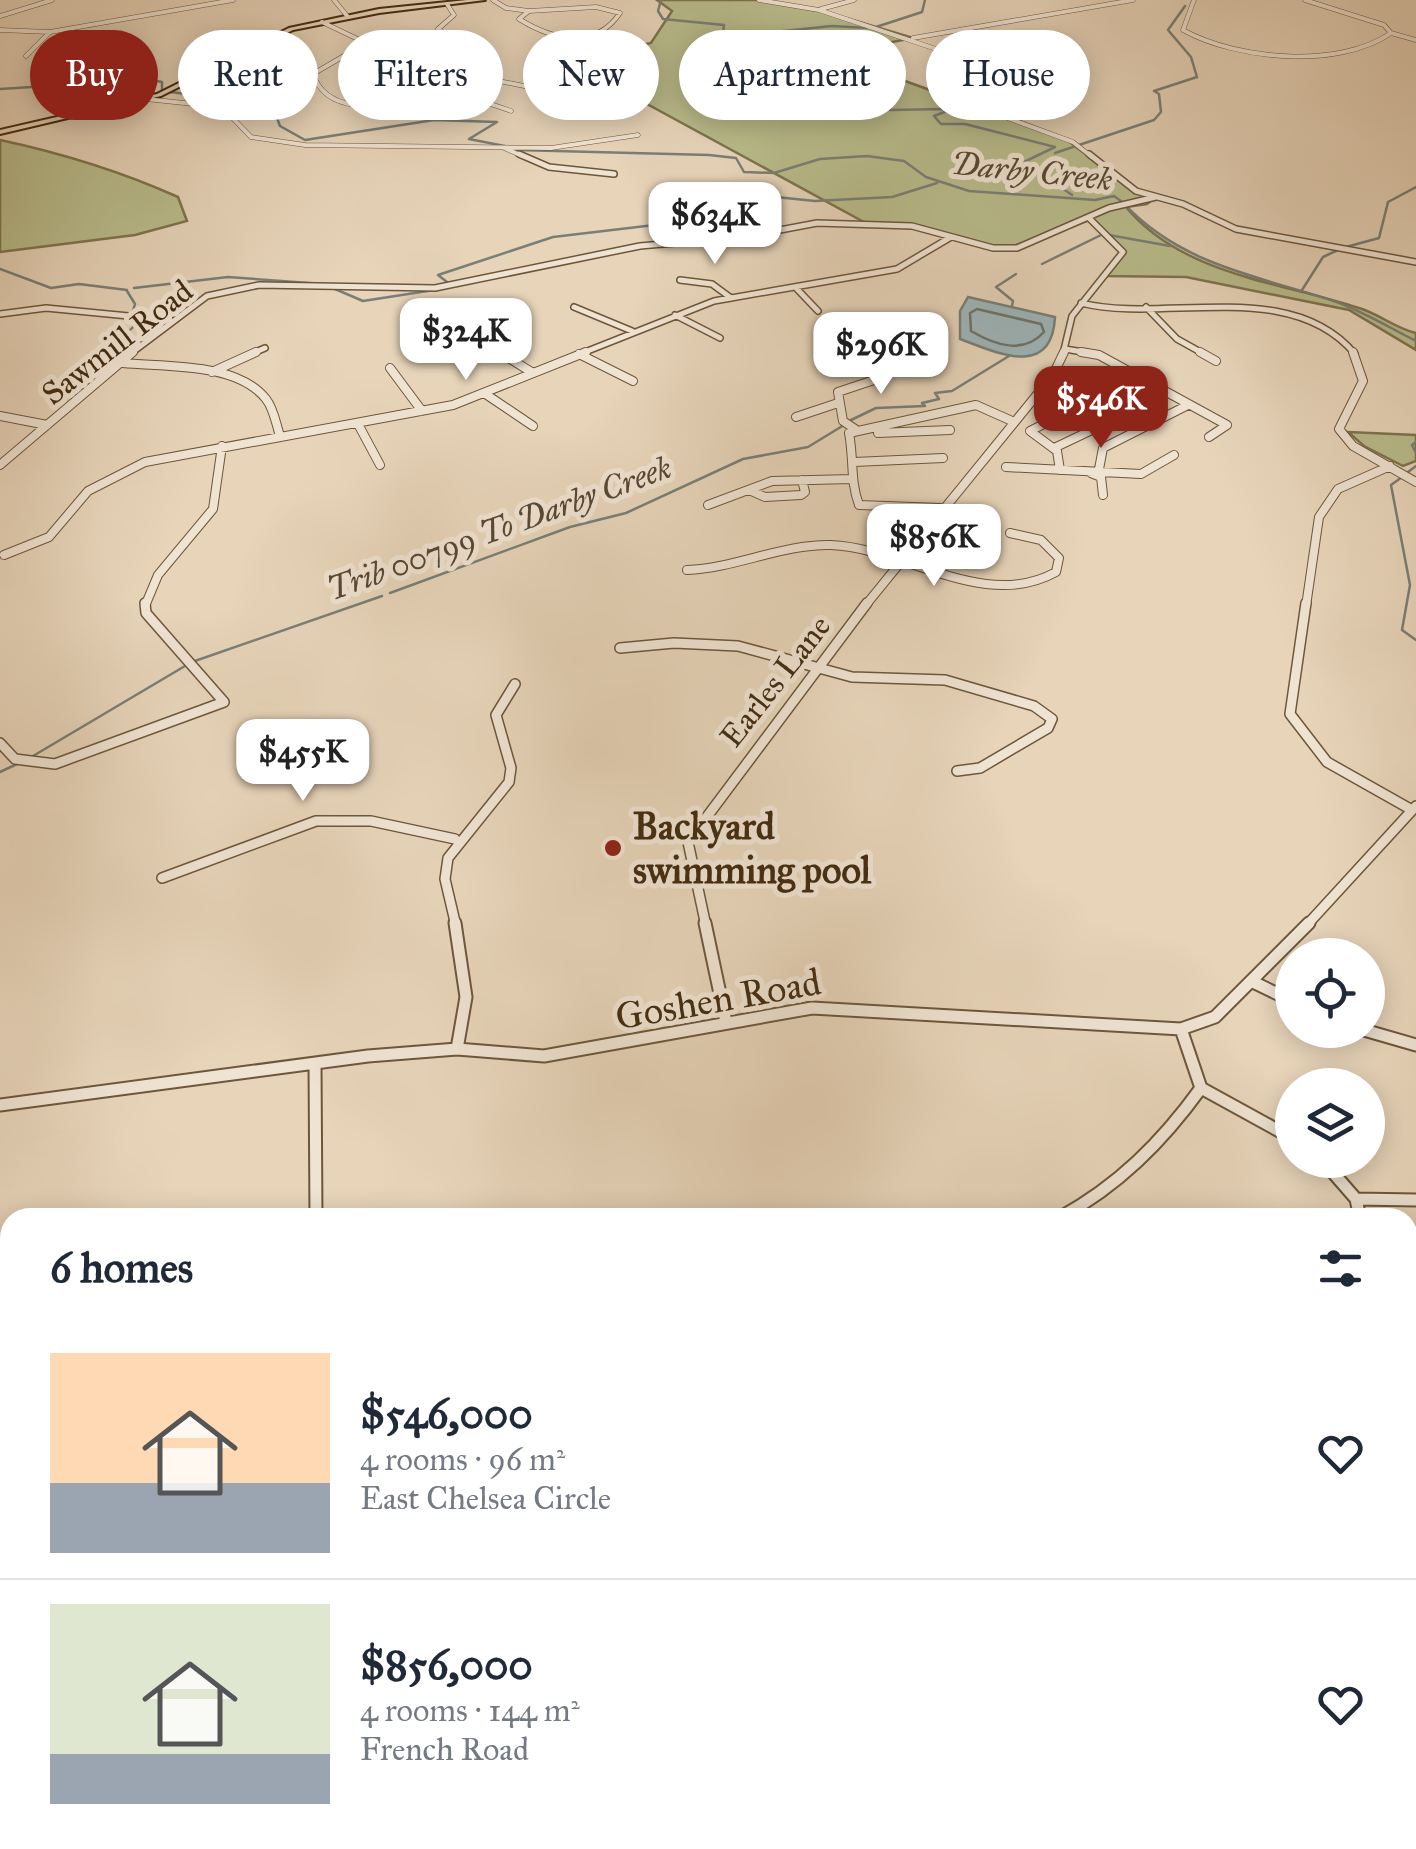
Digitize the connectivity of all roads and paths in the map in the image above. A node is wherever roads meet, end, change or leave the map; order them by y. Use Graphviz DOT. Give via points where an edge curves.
graph roads {
  1 [pos="52,0"];
  2 [pos="233,0"];
  3 [pos="334,0"];
  4 [pos="482,0"];
  5 [pos="493,0"];
  6 [pos="760,0"];
  7 [pos="854,0"];
  8 [pos="1132,0"];
  9 [pos="1194,0"];
  10 [pos="1306,0"];
  11 [pos="447,4"];
  12 [pos="530,10"];
  13 [pos="819,10"];
  14 [pos="0,16"];
  15 [pos="348,17"];
  16 [pos="322,22"];
  17 [pos="0,30"];
  18 [pos="61,30"];
  19 [pos="30,31"];
  20 [pos="1391,33"];
  21 [pos="913,38"];
  22 [pos="1416,40"];
  23 [pos="30,49"];
  24 [pos="26,56"];
  25 [pos="523,86"];
  26 [pos="158,95"];
  27 [pos="158,100"];
  28 [pos="511,111"];
  29 [pos="53,120"];
  30 [pos="0,132"];
  31 [pos="638,135"];
  32 [pos="506,147"];
  33 [pos="614,174"];
  34 [pos="1156,197"];
  35 [pos="1090,220"];
  36 [pos="950,237"];
  37 [pos="1416,262"];
  38 [pos="680,280"];
  39 [pos="797,289"];
  40 [pos="731,298"];
  41 [pos="1081,302"];
  42 [pos="574,307"];
  43 [pos="1146,307"];
  44 [pos="818,310"];
  45 [pos="0,314"];
  46 [pos="675,315"];
  47 [pos="170,320"];
  48 [pos="632,331"];
  49 [pos="474,336"];
  50 [pos="720,338"];
  51 [pos="264,348"];
  52 [pos="1065,349"];
  53 [pos="579,354"];
  54 [pos="1216,361"];
  55 [pos="123,363"];
  56 [pos="892,364"];
  57 [pos="390,368"];
  58 [pos="211,373"];
  59 [pos="533,373"];
  60 [pos="633,380"];
  61 [pos="487,395"];
  62 [pos="838,403"];
  63 [pos="1188,404"];
  64 [pos="1081,405"];
  65 [pos="1025,408"];
  66 [pos="422,411"];
  67 [pos="0,416"];
  68 [pos="796,417"];
  69 [pos="910,418"];
  70 [pos="1052,419"];
  71 [pos="1112,420"];
  72 [pos="1012,421"];
  73 [pos="358,424"];
  74 [pos="48,426"];
  75 [pos="533,426"];
  76 [pos="854,429"];
  77 [pos="950,430"];
  78 [pos="914,432"];
  79 [pos="878,433"];
  80 [pos="280,436"];
  81 [pos="1209,436"];
  82 [pos="222,446"];
  83 [pos="1054,448"];
  84 [pos="1174,455"];
  85 [pos="943,458"];
  86 [pos="854,462"];
  87 [pos="0,465"];
  88 [pos="380,465"];
  89 [pos="1390,466"];
  90 [pos="1006,467"];
  91 [pos="1099,469"];
  92 [pos="1060,470"];
  93 [pos="1078,471"];
  94 [pos="852,479"];
  95 [pos="802,480"];
  96 [pos="1416,482"];
  97 [pos="750,490"];
  98 [pos="1103,495"];
  99 [pos="708,505"];
  100 [pos="940,508"];
  101 [pos="1010,533"];
  102 [pos="4,555"];
  103 [pos="900,560"];
  104 [pos="686,570"];
  105 [pos="620,648"];
  106 [pos="818,668"];
  107 [pos="515,684"];
  108 [pos="0,744"];
  109 [pos="957,771"];
  110 [pos="1414,808"];
  111 [pos="455,839"];
  112 [pos="162,878"];
  113 [pos="1251,981"];
  114 [pos="1275,993"];
  115 [pos="726,1022"];
  116 [pos="1181,1030"];
  117 [pos="1385,1036"];
  118 [pos="1416,1045"];
  119 [pos="457,1049"];
  120 [pos="315,1064"];
  121 [pos="1201,1088"];
  122 [pos="0,1106"];
  123 [pos="1275,1129"];
  124 [pos="1338,1178"];
  125 [pos="1356,1199"];
  126 [pos="1416,1200"];
  127 [pos="316,1208"];
  128 [pos="1075,1208"];
  129 [pos="1358,1208"];
  1 -- 14 [label="street"];
  2 -- 18 [label="street"];
  3 -- 15 [label="street"];
  4 -- 11 [label="main road"];
  5 -- 12 [label="street"];
  6 -- 13 [label="street"];
  7 -- 13 [label="street"];
  8 -- 21 [label="street"];
  9 -- 20 [label="street" via="1183,30 1215,46 1321,54 1373,44"];
  10 -- 20 [label="street"];
  11 -- 15 [label="main road"];
  11 -- 25 [label="street" via="454,14 438,29 475,53 474,76"];
  12 -- 12 [label="street" via="599,7 620,14 602,34 574,38 520,20"];
  13 -- 21 [label="street"];
  15 -- 16 [label="main road"];
  16 -- 26 [label="main road" via="291,29"];
  16 -- 28 [label="street" via="366,43 313,74 328,97 371,106 463,98"];
  17 -- 19 [label="street"];
  20 -- 22 [label="street"];
  21 -- 34 [label="street" via="954,62 986,110 1073,142 1130,188"];
  23 -- 24 [label="street"];
  27 -- 32 [label="street" via="222,107 243,131 263,141"];
  29 -- 30 [label="main road"];
  31 -- 32 [label="street" via="554,148"];
  32 -- 33 [label="street" via="549,167"];
  34 -- 35 [label="street, Sawmill Road" via="1109,208"];
  34 -- 37 [label="street" via="1243,231"];
  35 -- 36 [label="street, Sawmill Road" via="1017,248"];
  35 -- 41 [label="street, Earles Lane" via="1123,252"];
  36 -- 39 [label="street" via="897,269"];
  36 -- 47 [label="street, Sawmill Road" via="912,226 818,222 640,246 435,288 250,286 207,296"];
  38 -- 40 [label="street" via="712,284"];
  39 -- 40 [label="street"];
  39 -- 44 [label="street"];
  40 -- 46 [label="street"];
  41 -- 43 [label="street"];
  41 -- 52 [label="street, Earles Lane"];
  42 -- 48 [label="street"];
  43 -- 54 [label="street" via="1176,339"];
  43 -- 89 [label="street" via="1237,306 1302,322 1345,342 1362,362 1363,385 1340,430"];
  45 -- 47 [label="street" via="46,308"];
  46 -- 48 [label="street"];
  46 -- 50 [label="street"];
  47 -- 55 [label="street, Sawmill Road"];
  48 -- 53 [label="street"];
  49 -- 59 [label="street"];
  51 -- 58 [label="street"];
  52 -- 63 [label="street" via="1098,355"];
  52 -- 65 [label="street, Earles Lane"];
  53 -- 59 [label="street"];
  53 -- 60 [label="street"];
  55 -- 58 [label="street"];
  55 -- 74 [label="street, Sawmill Road"];
  56 -- 62 [label="street" via="880,378 840,390"];
  57 -- 66 [label="street"];
  58 -- 80 [label="street" via="264,396"];
  59 -- 61 [label="street"];
  61 -- 66 [label="street"];
  61 -- 75 [label="street"];
  62 -- 68 [label="street"];
  62 -- 76 [label="street" via="843,421"];
  63 -- 81 [label="street" via="1227,425"];
  63 -- 91 [label="street" via="1103,448"];
  64 -- 70 [label="street"];
  65 -- 70 [label="street"];
  65 -- 72 [label="street, Earles Lane"];
  66 -- 73 [label="street"];
  67 -- 74 [label="street"];
  69 -- 72 [label="street" via="976,405"];
  69 -- 76 [label="street"];
  69 -- 78 [label="street"];
  70 -- 83 [label="street" via="1029,434"];
  71 -- 83 [label="street"];
  72 -- 100 [label="street, Earles Lane"];
  73 -- 80 [label="street"];
  73 -- 88 [label="street"];
  74 -- 87 [label="street, Sawmill Road"];
  76 -- 86 [label="street" via="848,440"];
  77 -- 78 [label="street"];
  78 -- 79 [label="street"];
  80 -- 82 [label="street"];
  82 -- 102 [label="street" via="117,473 81,498 49,537"];
  82 -- 108 [label="street" via="215,504 193,540 151,581 143,602 224,702 56,764 14,759"];
  83 -- 92 [label="street"];
  84 -- 91 [label="street" via="1141,474"];
  85 -- 86 [label="street"];
  86 -- 94 [label="street"];
  89 -- 96 [label="street"];
  89 -- 110 [label="street" via="1338,489 1319,517 1290,714 1304,741 1334,771"];
  90 -- 92 [label="street"];
  91 -- 93 [label="street"];
  92 -- 93 [label="street"];
  93 -- 98 [label="street" via="1101,477"];
  94 -- 95 [label="street"];
  94 -- 100 [label="street" via="861,506 908,501"];
  95 -- 97 [label="street"];
  95 -- 97 [label="street" via="801,495"];
  97 -- 99 [label="street"];
  100 -- 103 [label="street, Earles Lane"];
  101 -- 103 [label="street" via="1048,545 1059,558 1056,572 1042,582 1003,586"];
  103 -- 104 [label="street" via="812,544 728,568"];
  103 -- 106 [label="street, Earles Lane"];
  105 -- 106 [label="street" via="724,644"];
  106 -- 109 [label="street" via="862,678 945,680 1034,706 1052,718 1048,728 980,768"];
  106 -- 115 [label="street, Earles Lane" via="688,842"];
  107 -- 111 [label="street" via="493,716 510,780 497,804"];
  110 -- 113 [label="street"];
  111 -- 112 [label="street" via="371,821 316,821"];
  111 -- 119 [label="street" via="445,874 469,992"];
  113 -- 114 [label="street"];
  113 -- 116 [label="street" via="1215,1017"];
  115 -- 116 [label="street, Goshen Road" via="837,1007"];
  115 -- 119 [label="street, Goshen Road" via="544,1056"];
  116 -- 121 [label="street"];
  117 -- 118 [label="street"];
  119 -- 120 [label="street, Goshen Road"];
  120 -- 122 [label="street, Goshen Road"];
  120 -- 127 [label="street"];
  121 -- 123 [label="street"];
  121 -- 128 [label="street" via="1127,1176"];
  124 -- 125 [label="street"];
  125 -- 126 [label="street"];
  125 -- 129 [label="street"];
}
